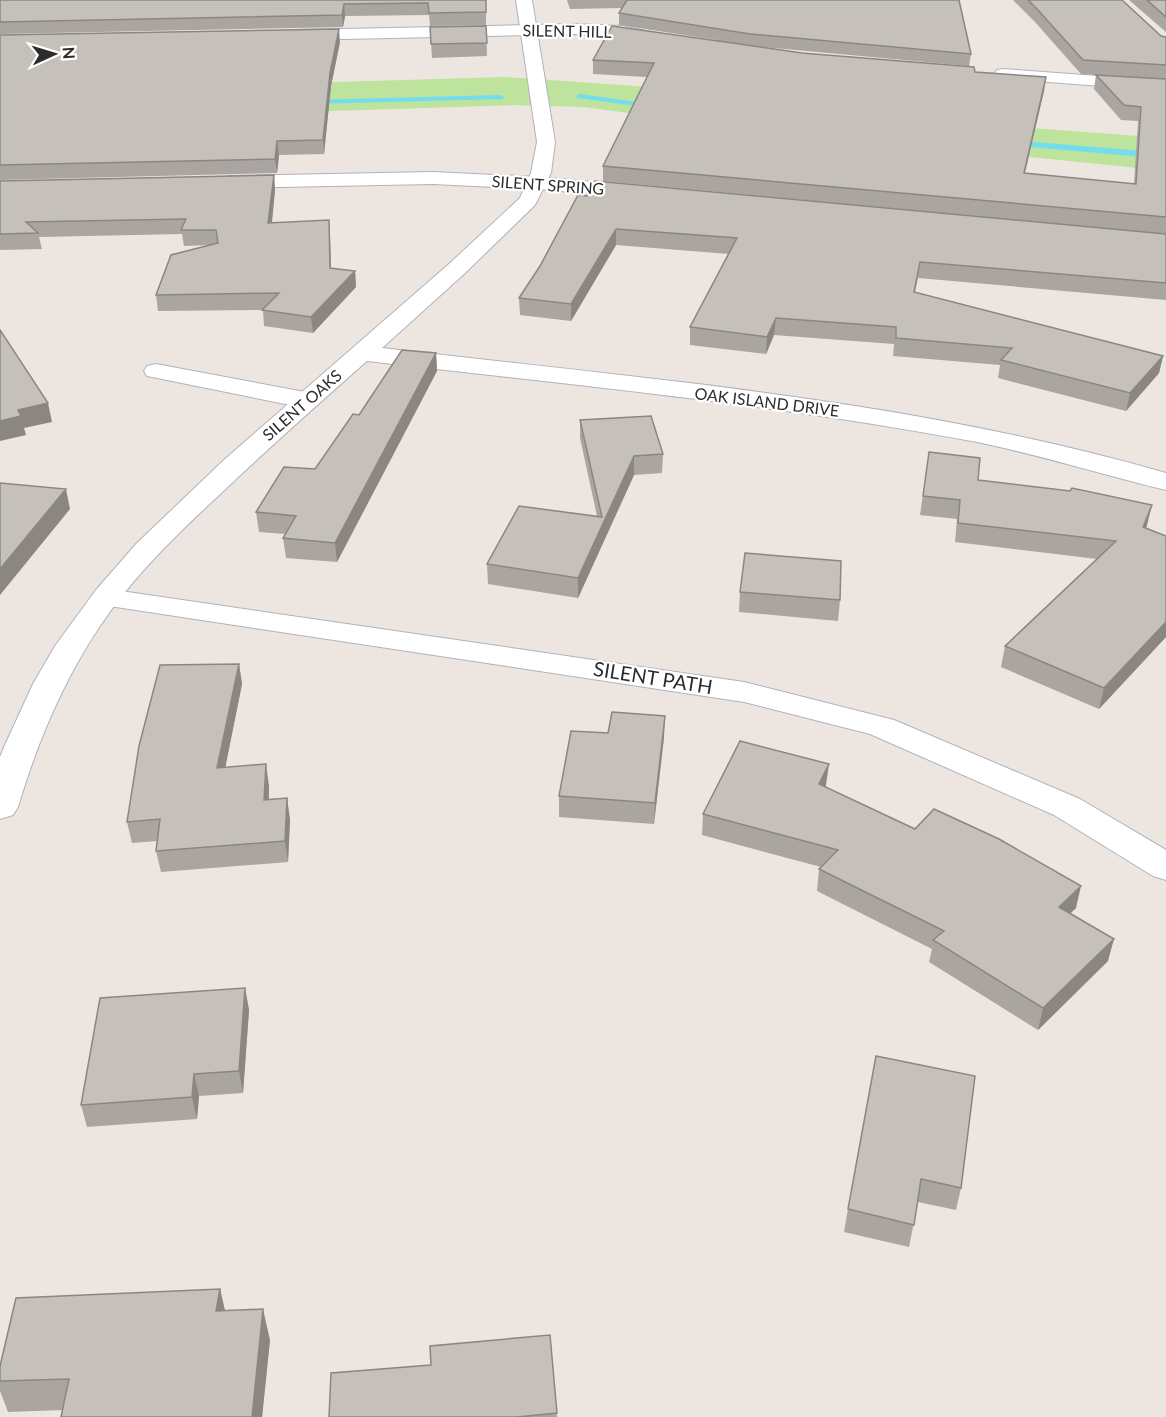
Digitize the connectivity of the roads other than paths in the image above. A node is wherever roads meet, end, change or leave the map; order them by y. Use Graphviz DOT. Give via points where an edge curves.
graph roads {
  1 [pos="524,0"];
  2 [pos="529,30"];
  3 [pos="282,35"];
  4 [pos="667,39"];
  5 [pos="987,73"];
  6 [pos="1166,86"];
  7 [pos="211,182"];
  8 [pos="538,183"];
  9 [pos="657,194"];
  10 [pos="362,353"];
  11 [pos="156,372"];
  12 [pos="305,400"];
  13 [pos="1166,482"];
  14 [pos="106,598"];
  15 [pos="0,807"];
  16 [pos="1166,867"];
  1 -- 2 [label="street, SILENT OAKS"];
  2 -- 3 [label="street, SILENT HILL"];
  2 -- 4 [label="street, SILENT HILL" via="601,30"];
  2 -- 8 [label="street, SILENT OAKS" via="546,142 546,159"];
  5 -- 6 [label="street"];
  7 -- 8 [label="street, SILENT SPRING" via="398,177"];
  8 -- 9 [label="street, SILENT SPRING"];
  8 -- 10 [label="street, SILENT OAKS" via="528,201 505,224"];
  10 -- 12 [label="street, SILENT OAKS"];
  10 -- 13 [label="street, OAK ISLAND DRIVE" via="802,405 917,423 1034,447"];
  11 -- 12 [label="street"];
  12 -- 14 [label="street, SILENT OAKS" via="158,536"];
  14 -- 15 [label="street, SILENT OAKS" via="72,645 33,717"];
  14 -- 16 [label="street, SILENT PATH" via="710,687 814,708 882,727 1067,807"];
}
